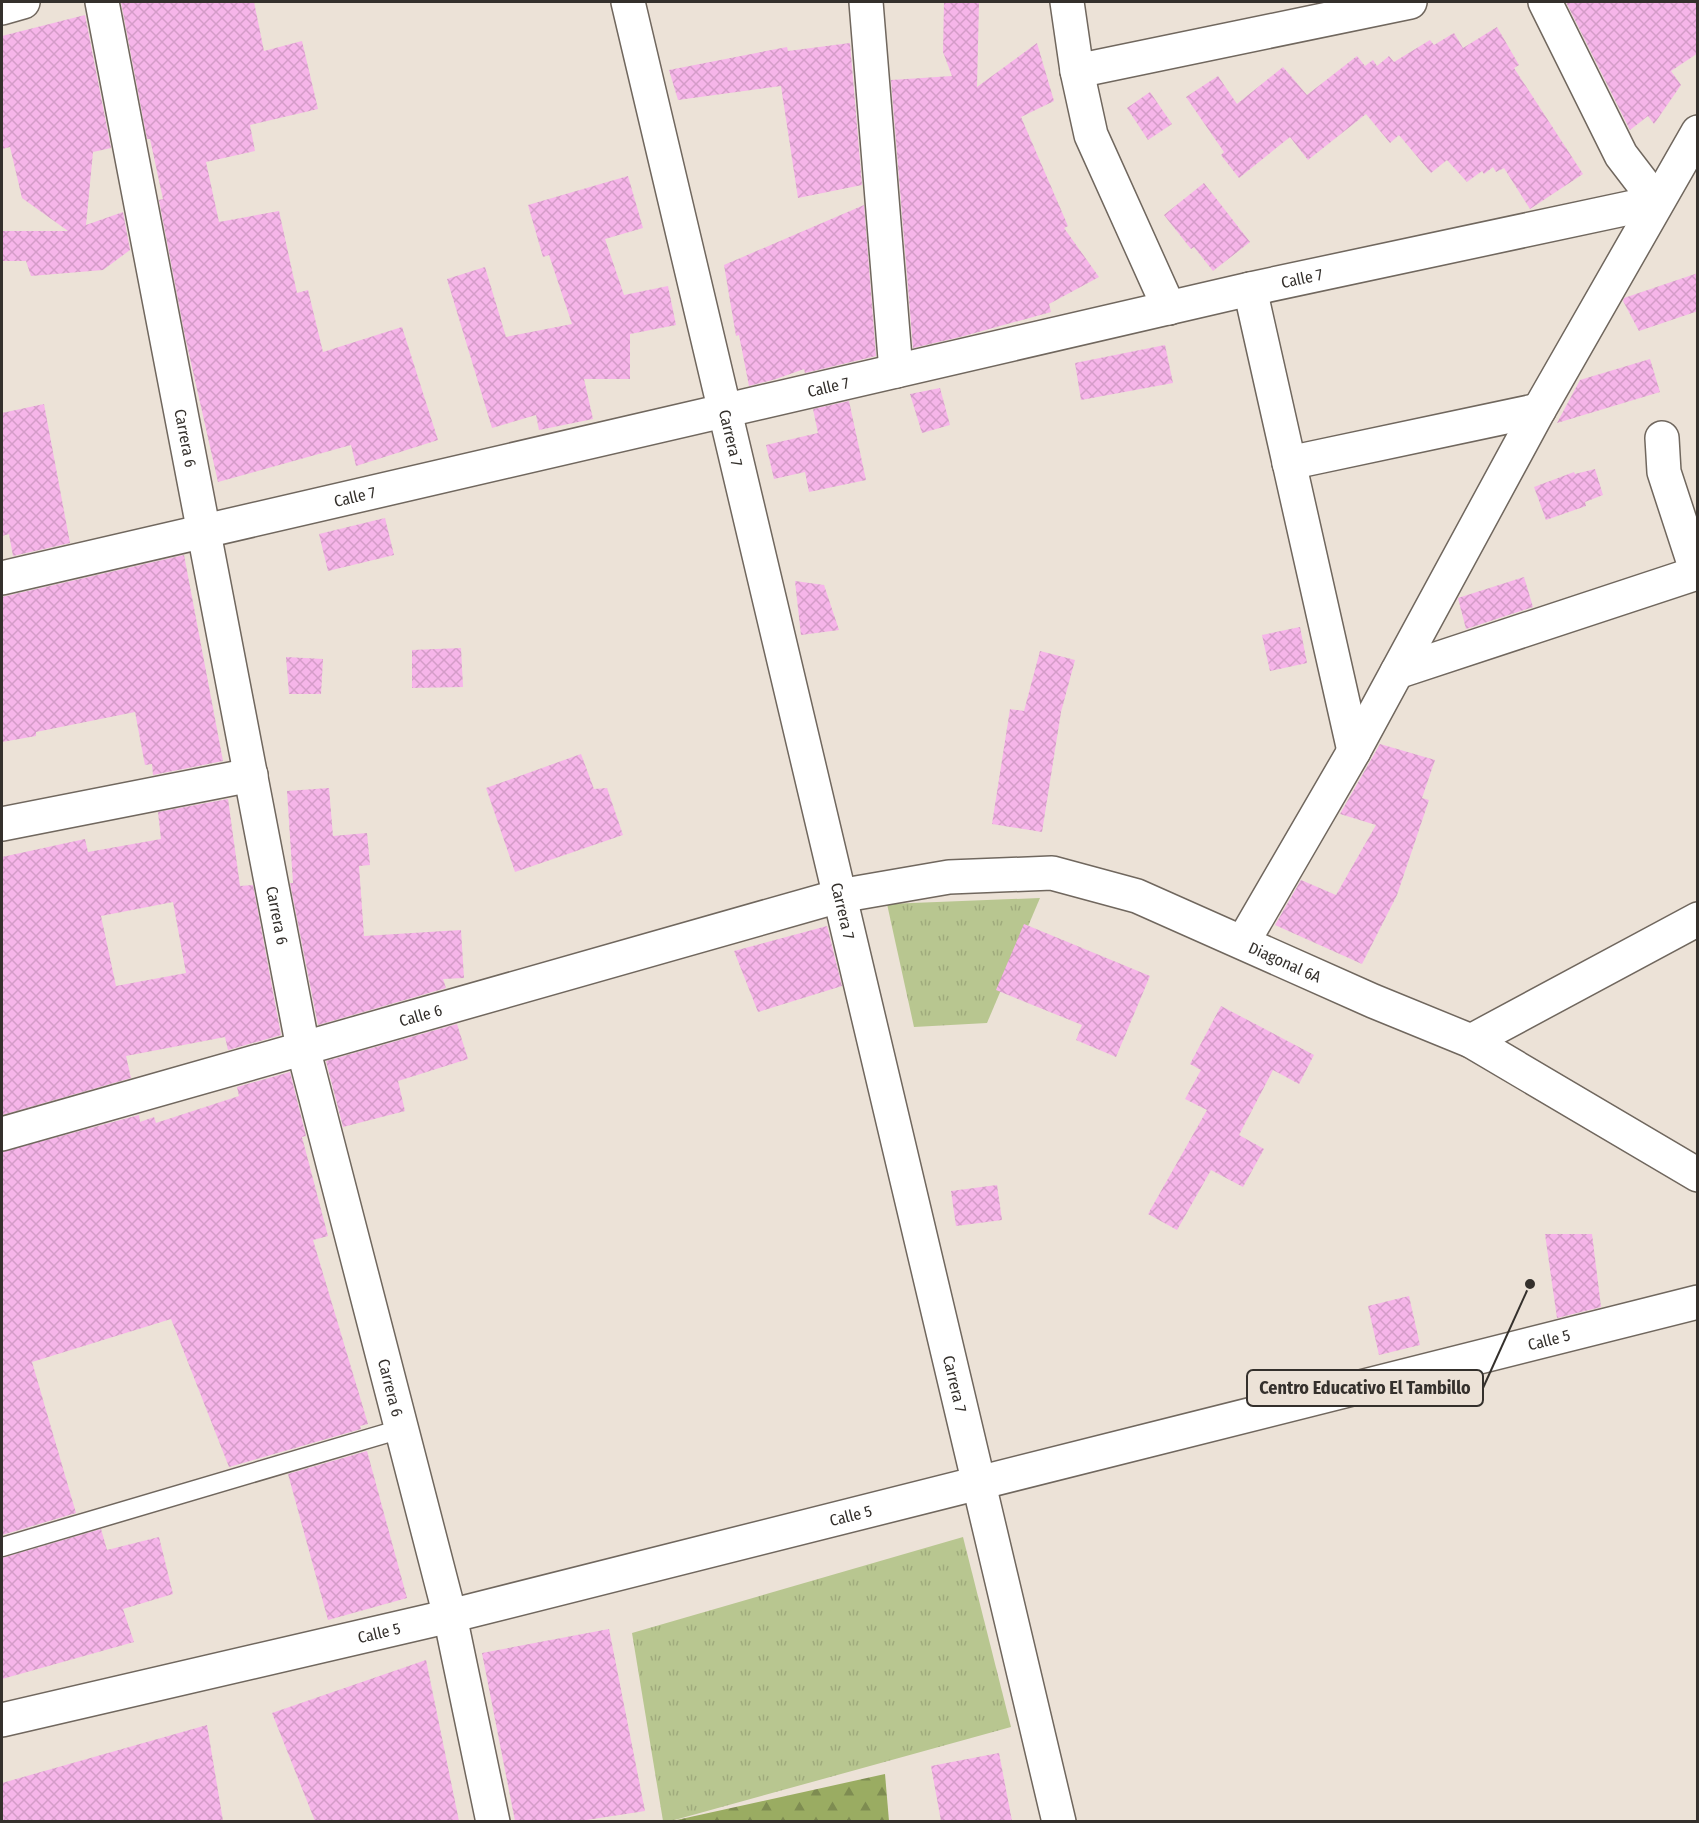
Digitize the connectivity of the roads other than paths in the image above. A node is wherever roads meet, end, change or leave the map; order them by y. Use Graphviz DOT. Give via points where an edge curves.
graph roads {
  1 [pos="23,2"];
  2 [pos="102,2"];
  3 [pos="628,2"];
  4 [pos="866,2"];
  5 [pos="1067,2"];
  6 [pos="1410,2"];
  7 [pos="1545,2"];
  8 [pos="2,8"];
  9 [pos="1077,71"];
  10 [pos="1698,132"];
  11 [pos="1657,202"];
  12 [pos="1250,289"];
  13 [pos="1169,308"];
  14 [pos="896,371"];
  15 [pos="1539,410"];
  16 [pos="724,411"];
  17 [pos="1662,438"];
  18 [pos="1289,463"];
  19 [pos="203,531"];
  20 [pos="2,578"];
  21 [pos="1397,672"];
  22 [pos="1354,751"];
  23 [pos="251,775"];
  24 [pos="2,824"];
  25 [pos="839,896"];
  26 [pos="1698,919"];
  27 [pos="1243,942"];
  28 [pos="1471,1041"];
  29 [pos="303,1048"];
  30 [pos="2,1134"];
  31 [pos="1698,1175"];
  32 [pos="1698,1302"];
  33 [pos="401,1430"];
  34 [pos="979,1484"];
  35 [pos="2,1547"];
  36 [pos="450,1616"];
  37 [pos="2,1720"];
  38 [pos="493,1821"];
  39 [pos="1059,1821"];
  1 -- 8 [label="street"];
  2 -- 19 [label="street, Carrera 6"];
  3 -- 16 [label="street, Carrera 7"];
  4 -- 14 [label="street"];
  5 -- 9 [label="street"];
  6 -- 9 [label="street"];
  7 -- 11 [label="street" via="1621,155"];
  9 -- 13 [label="street" via="1091,135"];
  10 -- 11 [label="street"];
  11 -- 12 [label="street, Calle 7"];
  11 -- 15 [label="street"];
  12 -- 13 [label="street, Calle 7"];
  12 -- 18 [label="street"];
  13 -- 14 [label="street, Calle 7"];
  14 -- 16 [label="street, Calle 7"];
  15 -- 18 [label="street"];
  15 -- 21 [label="street"];
  16 -- 19 [label="street, Calle 7"];
  16 -- 25 [label="street, Carrera 7"];
  17 -- 21 [label="street" via="1664,472 1697,573"];
  18 -- 22 [label="street"];
  19 -- 20 [label="street, Calle 7"];
  19 -- 23 [label="street, Carrera 6"];
  21 -- 22 [label="street"];
  22 -- 27 [label="street"];
  23 -- 24 [label="street"];
  23 -- 29 [label="street, Carrera 6"];
  25 -- 27 [label="street, Diagonal 6A" via="949,877 1052,873 1137,896"];
  25 -- 29 [label="street, Calle 6"];
  25 -- 34 [label="street, Carrera 7"];
  26 -- 28 [label="street"];
  27 -- 28 [label="street, Diagonal 6A"];
  28 -- 31 [label="street, Diagonal 6A"];
  29 -- 30 [label="street, Calle 6"];
  29 -- 33 [label="street, Carrera 6"];
  32 -- 34 [label="street, Calle 5"];
  33 -- 35 [label="lane"];
  33 -- 36 [label="street, Carrera 6"];
  34 -- 36 [label="street, Calle 5"];
  34 -- 39 [label="street, Carrera 7"];
  36 -- 37 [label="street, Calle 5"];
  36 -- 38 [label="street, Carrera 6"];
}
